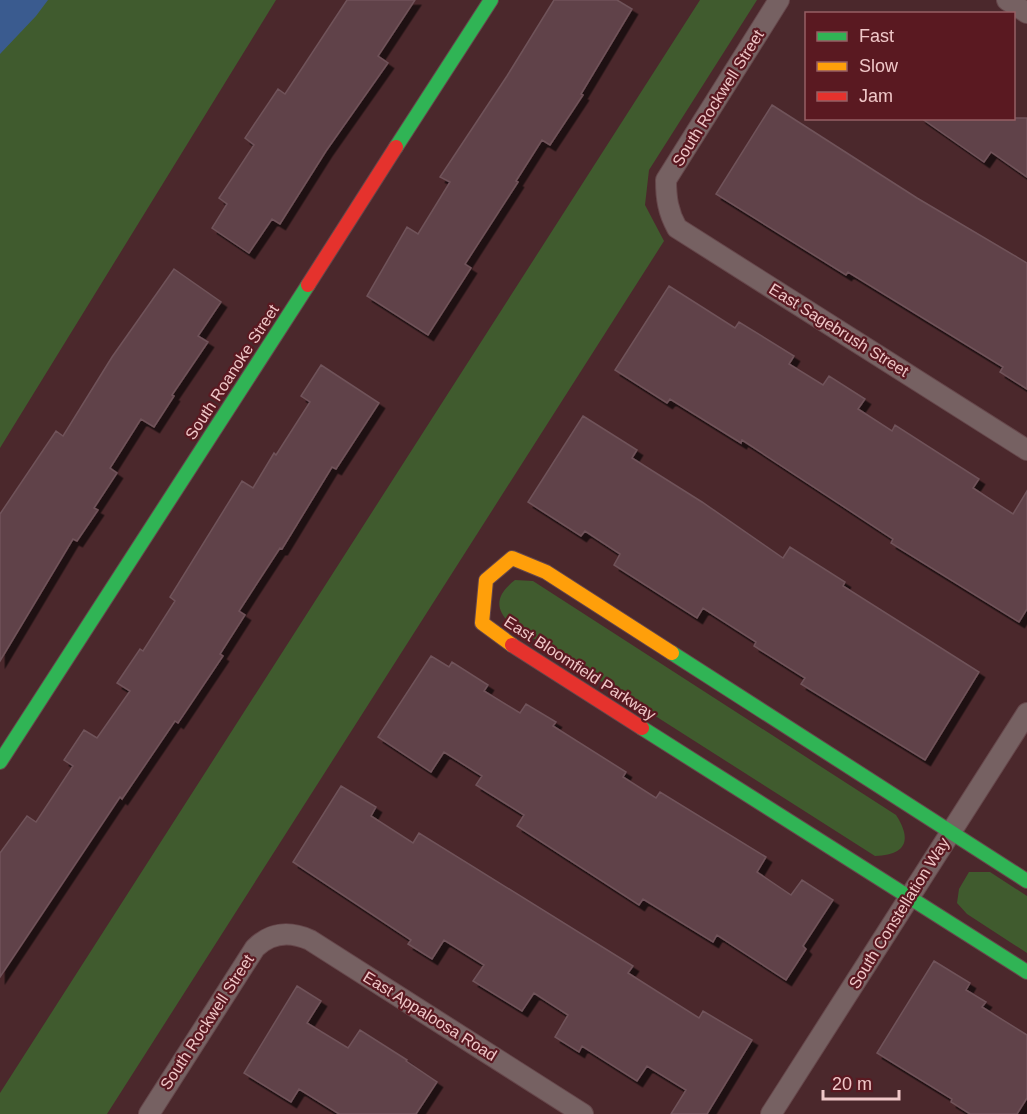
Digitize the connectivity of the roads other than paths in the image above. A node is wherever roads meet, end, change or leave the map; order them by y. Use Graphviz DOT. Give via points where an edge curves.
graph roads {
  1 [pos="491,0"];
  2 [pos="779,0"];
  3 [pos="1007,0"];
  4 [pos="1027,13"];
  5 [pos="666,200"];
  6 [pos="1027,450"];
  7 [pos="1027,713"];
  8 [pos="0,762"];
  9 [pos="950,832"];
  10 [pos="1027,881"];
  11 [pos="909,899"];
  12 [pos="272,936"];
  13 [pos="1027,972"];
  14 [pos="149,1114"];
  15 [pos="583,1114"];
  16 [pos="771,1114"];
  1 -- 8 [label="street, South Roanoke Street"];
  2 -- 5 [label="street, South Rockwell Street" via="666,180"];
  3 -- 4 [label="street"];
  5 -- 6 [label="street, East Sagebrush Street" via="677,228"];
  7 -- 9 [label="street, South Constellation Way"];
  9 -- 10 [label="street, East Bloomfield Parkway"];
  9 -- 11 [label="street, South Constellation Way"];
  9 -- 11 [label="street, East Bloomfield Parkway" via="546,572 512,558 486,580 482,623"];
  11 -- 13 [label="street, East Bloomfield Parkway"];
  11 -- 16 [label="street, South Constellation Way"];
  12 -- 14 [label="street, South Rockwell Street" via="255,948"];
  12 -- 15 [label="street, East Appaloosa Road" via="298,934 310,940"];
}
